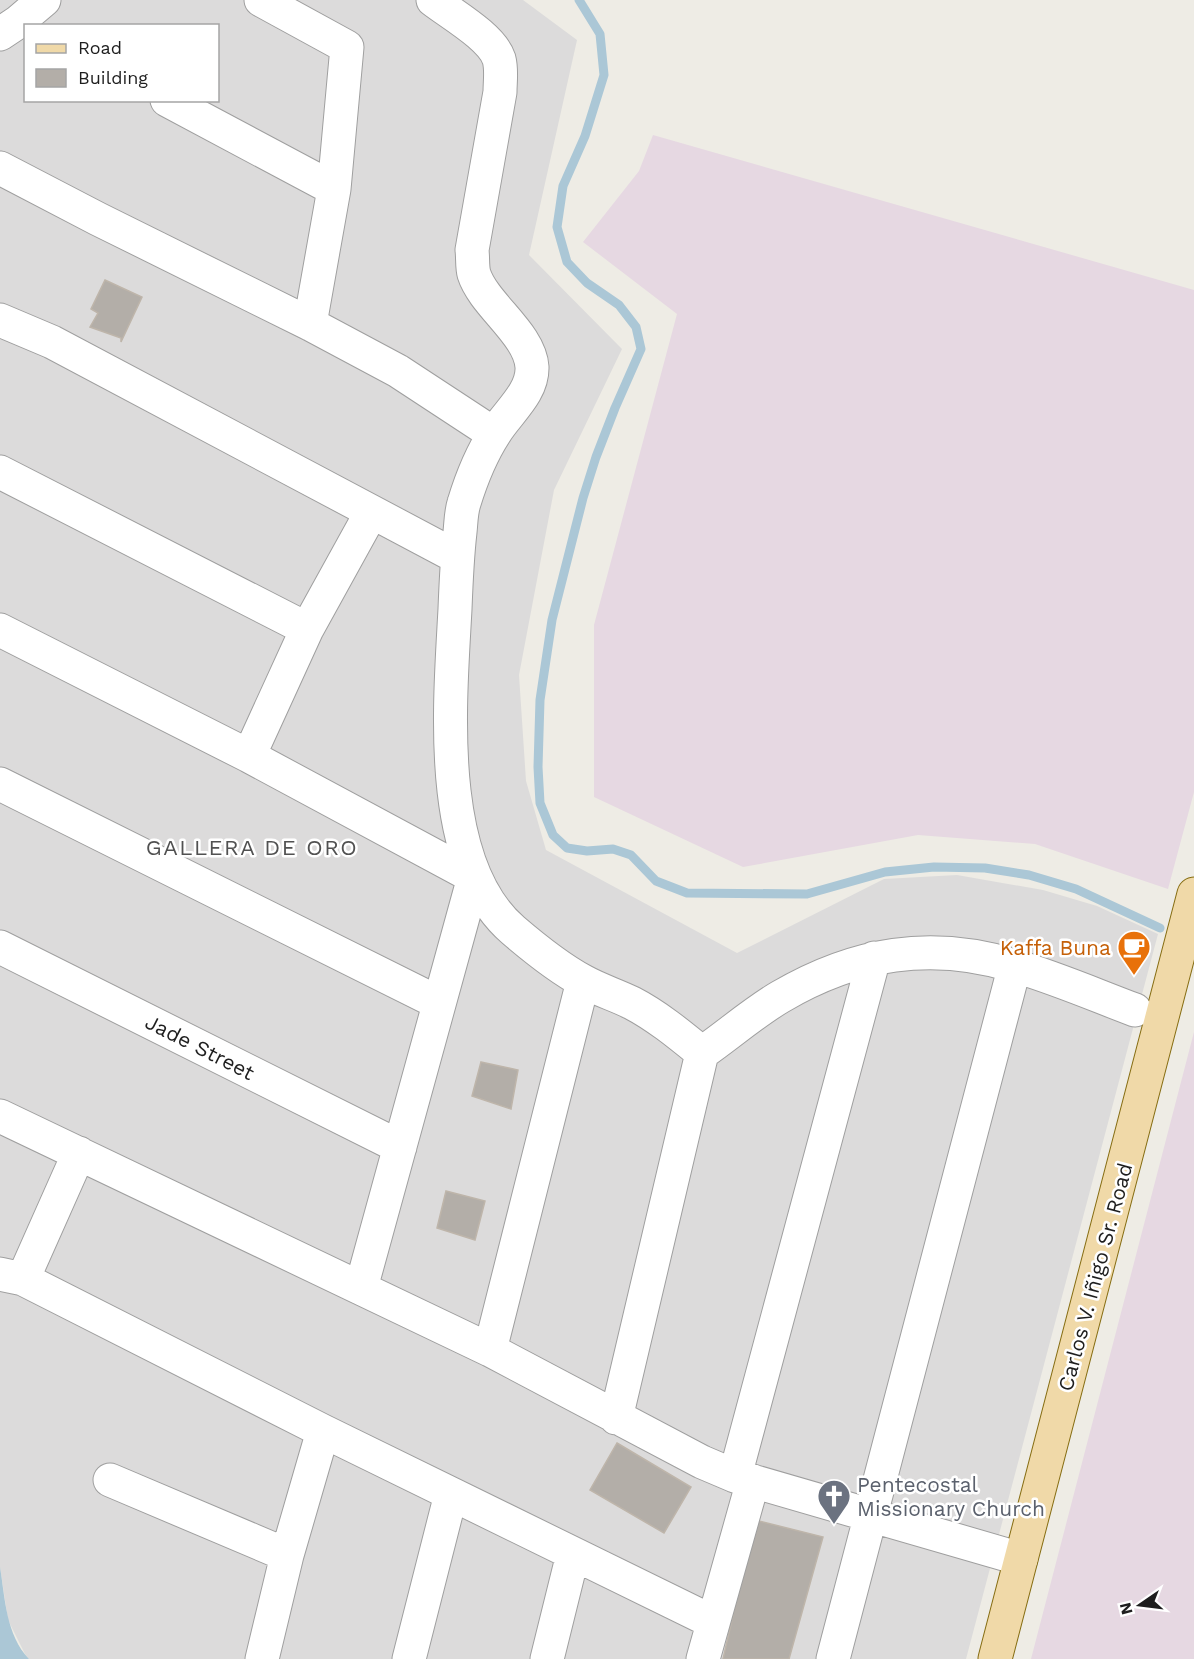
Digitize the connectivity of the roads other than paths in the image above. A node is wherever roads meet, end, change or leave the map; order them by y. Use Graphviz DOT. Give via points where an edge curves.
graph roads {
  1 [pos="44,0"];
  2 [pos="261,0"];
  3 [pos="433,0"];
  4 [pos="15,27"];
  5 [pos="171,102"];
  6 [pos="0,168"];
  7 [pos="334,189"];
  8 [pos="0,320"];
  9 [pos="310,324"];
  10 [pos="494,434"];
  11 [pos="0,472"];
  12 [pos="371,513"];
  13 [pos="458,557"];
  14 [pos="307,629"];
  15 [pos="0,630"];
  16 [pos="249,756"];
  17 [pos="0,784"];
  18 [pos="474,877"];
  19 [pos="1194,894"];
  20 [pos="0,947"];
  21 [pos="874,958"];
  22 [pos="1015,966"];
  23 [pos="583,981"];
  24 [pos="439,1003"];
  25 [pos="1135,1010"];
  26 [pos="702,1053"];
  27 [pos="0,1116"];
  28 [pos="400,1147"];
  29 [pos="79,1153"];
  30 [pos="11,1276"];
  31 [pos="361,1288"];
  32 [pos="490,1350"];
  33 [pos="616,1418"];
  34 [pos="323,1431"];
  35 [pos="744,1478"];
  36 [pos="110,1480"];
  37 [pos="451,1494"];
  38 [pos="872,1515"];
  39 [pos="573,1554"];
  40 [pos="288,1555"];
  41 [pos="1021,1559"];
  42 [pos="713,1622"];
  43 [pos="262,1659"];
  44 [pos="409,1659"];
  45 [pos="547,1659"];
  46 [pos="703,1659"];
  47 [pos="832,1659"];
  48 [pos="995,1659"];
  1 -- 4 [label="street"];
  2 -- 7 [label="street" via="347,46"];
  3 -- 10 [label="street" via="493,48 501,72 472,250 474,273 484,293 524,345 532,367 524,393"];
  5 -- 7 [label="street"];
  6 -- 9 [label="street"];
  7 -- 9 [label="street"];
  8 -- 12 [label="street" via="52,342"];
  9 -- 10 [label="street" via="398,371"];
  10 -- 13 [label="street" via="463,506"];
  11 -- 14 [label="street"];
  12 -- 13 [label="street"];
  12 -- 14 [label="street"];
  13 -- 18 [label="street" via="450,707 452,769 461,829"];
  14 -- 16 [label="street"];
  15 -- 16 [label="street"];
  16 -- 18 [label="street"];
  17 -- 24 [label="street"];
  18 -- 23 [label="street" via="492,908 512,930"];
  18 -- 24 [label="street"];
  19 -- 41 [label="main road, Carlos V. Iñigo Sr. Road"];
  20 -- 28 [label="street, Jade Street"];
  21 -- 22 [label="street" via="921,952 963,954"];
  21 -- 26 [label="street" via="780,997"];
  21 -- 35 [label="street"];
  22 -- 25 [label="street"];
  22 -- 38 [label="street"];
  23 -- 26 [label="street" via="633,1003"];
  23 -- 32 [label="street"];
  24 -- 28 [label="street"];
  26 -- 33 [label="street"];
  27 -- 29 [label="street"];
  28 -- 31 [label="street"];
  29 -- 30 [label="street"];
  29 -- 31 [label="street"];
  30 -- 34 [label="street"];
  31 -- 32 [label="street"];
  32 -- 33 [label="street"];
  33 -- 35 [label="street" via="702,1462"];
  34 -- 37 [label="street"];
  34 -- 40 [label="street"];
  35 -- 38 [label="street"];
  35 -- 42 [label="street"];
  36 -- 40 [label="street"];
  37 -- 39 [label="street"];
  37 -- 44 [label="street"];
  38 -- 41 [label="street"];
  38 -- 47 [label="street"];
  39 -- 42 [label="street"];
  39 -- 45 [label="street"];
  40 -- 43 [label="street"];
  41 -- 48 [label="main road, Carlos V. Iñigo Sr. Road"];
  42 -- 46 [label="street"];
}
